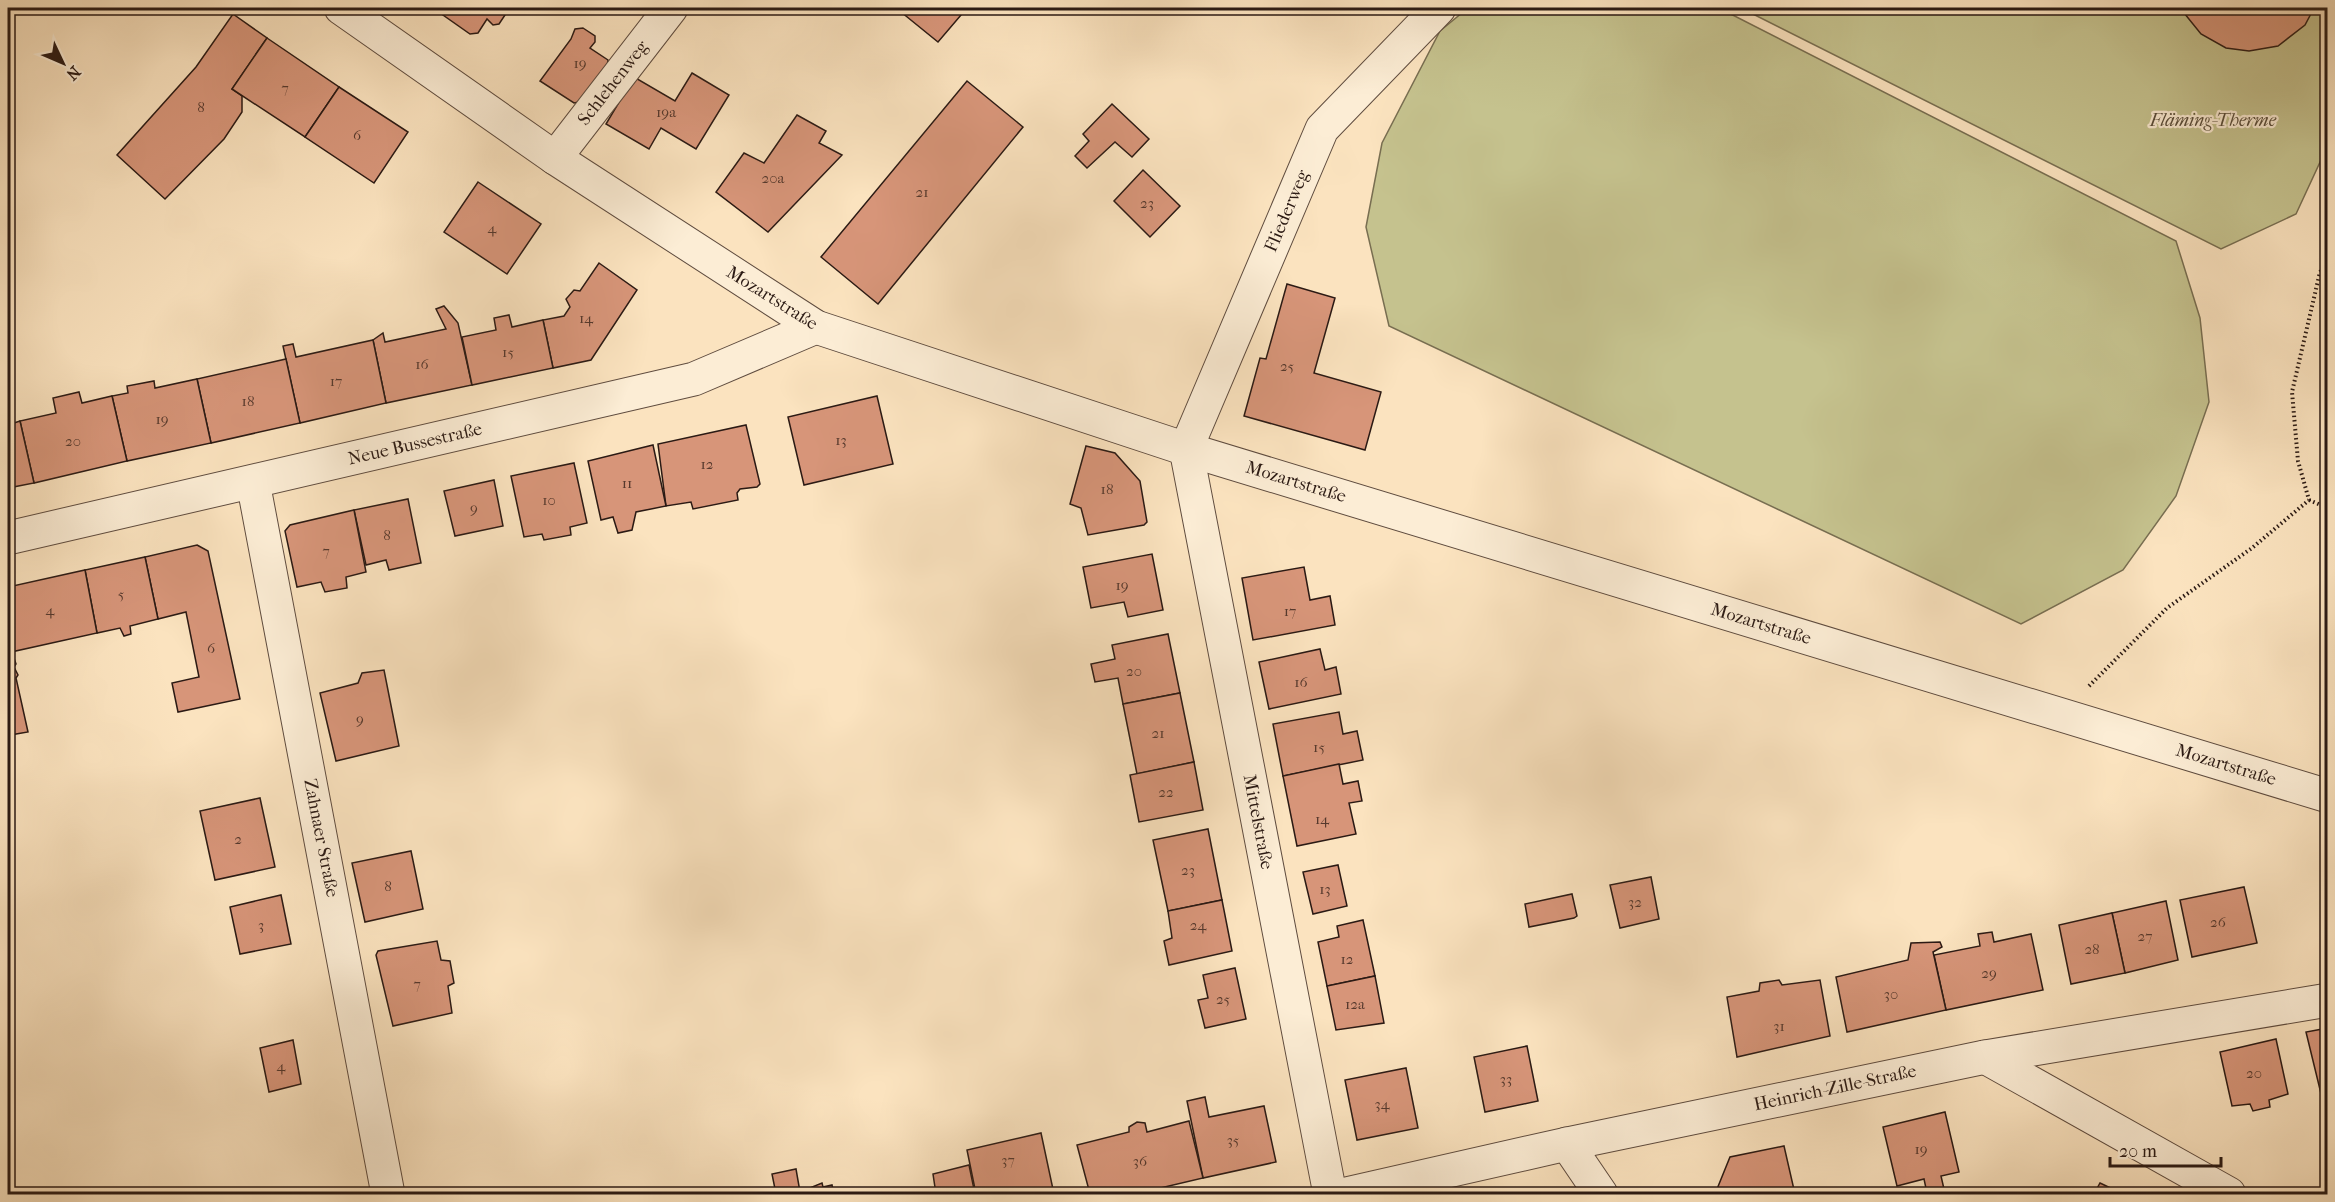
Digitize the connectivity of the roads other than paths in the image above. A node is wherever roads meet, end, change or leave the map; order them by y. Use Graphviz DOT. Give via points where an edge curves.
graph roads {
  1 [pos="671,8"];
  2 [pos="1439,8"];
  3 [pos="350,10"];
  4 [pos="555,158"];
  5 [pos="816,327"];
  6 [pos="1186,449"];
  7 [pos="253,482"];
  8 [pos="8,538"];
  9 [pos="2328,796"];
  10 [pos="2328,1000"];
  11 [pos="1985,1057"];
  12 [pos="1568,1144"];
  13 [pos="388,1194"];
  14 [pos="1330,1194"];
  15 [pos="1346,1194"];
  16 [pos="1601,1194"];
  17 [pos="2229,1194"];
  1 -- 4 [label="street, Schlehenweg"];
  2 -- 6 [label="street, Fliederweg" via="1322,129"];
  3 -- 4 [label="street, Mozartstraße"];
  4 -- 5 [label="street, Mozartstraße"];
  5 -- 6 [label="street, Mozartstraße"];
  5 -- 7 [label="street, Neue Bussestraße" via="694,379"];
  6 -- 9 [label="street, Mozartstraße"];
  6 -- 14 [label="street, Mittelstraße"];
  7 -- 8 [label="street, Neue Bussestraße"];
  7 -- 13 [label="street, Zahnaer Straße"];
  10 -- 11 [label="street, Heinrich-Zille-Straße"];
  11 -- 12 [label="street, Heinrich-Zille-Straße"];
  11 -- 17 [label="street"];
  12 -- 15 [label="street, Heinrich-Zille-Straße"];
  12 -- 16 [label="street"];
}
